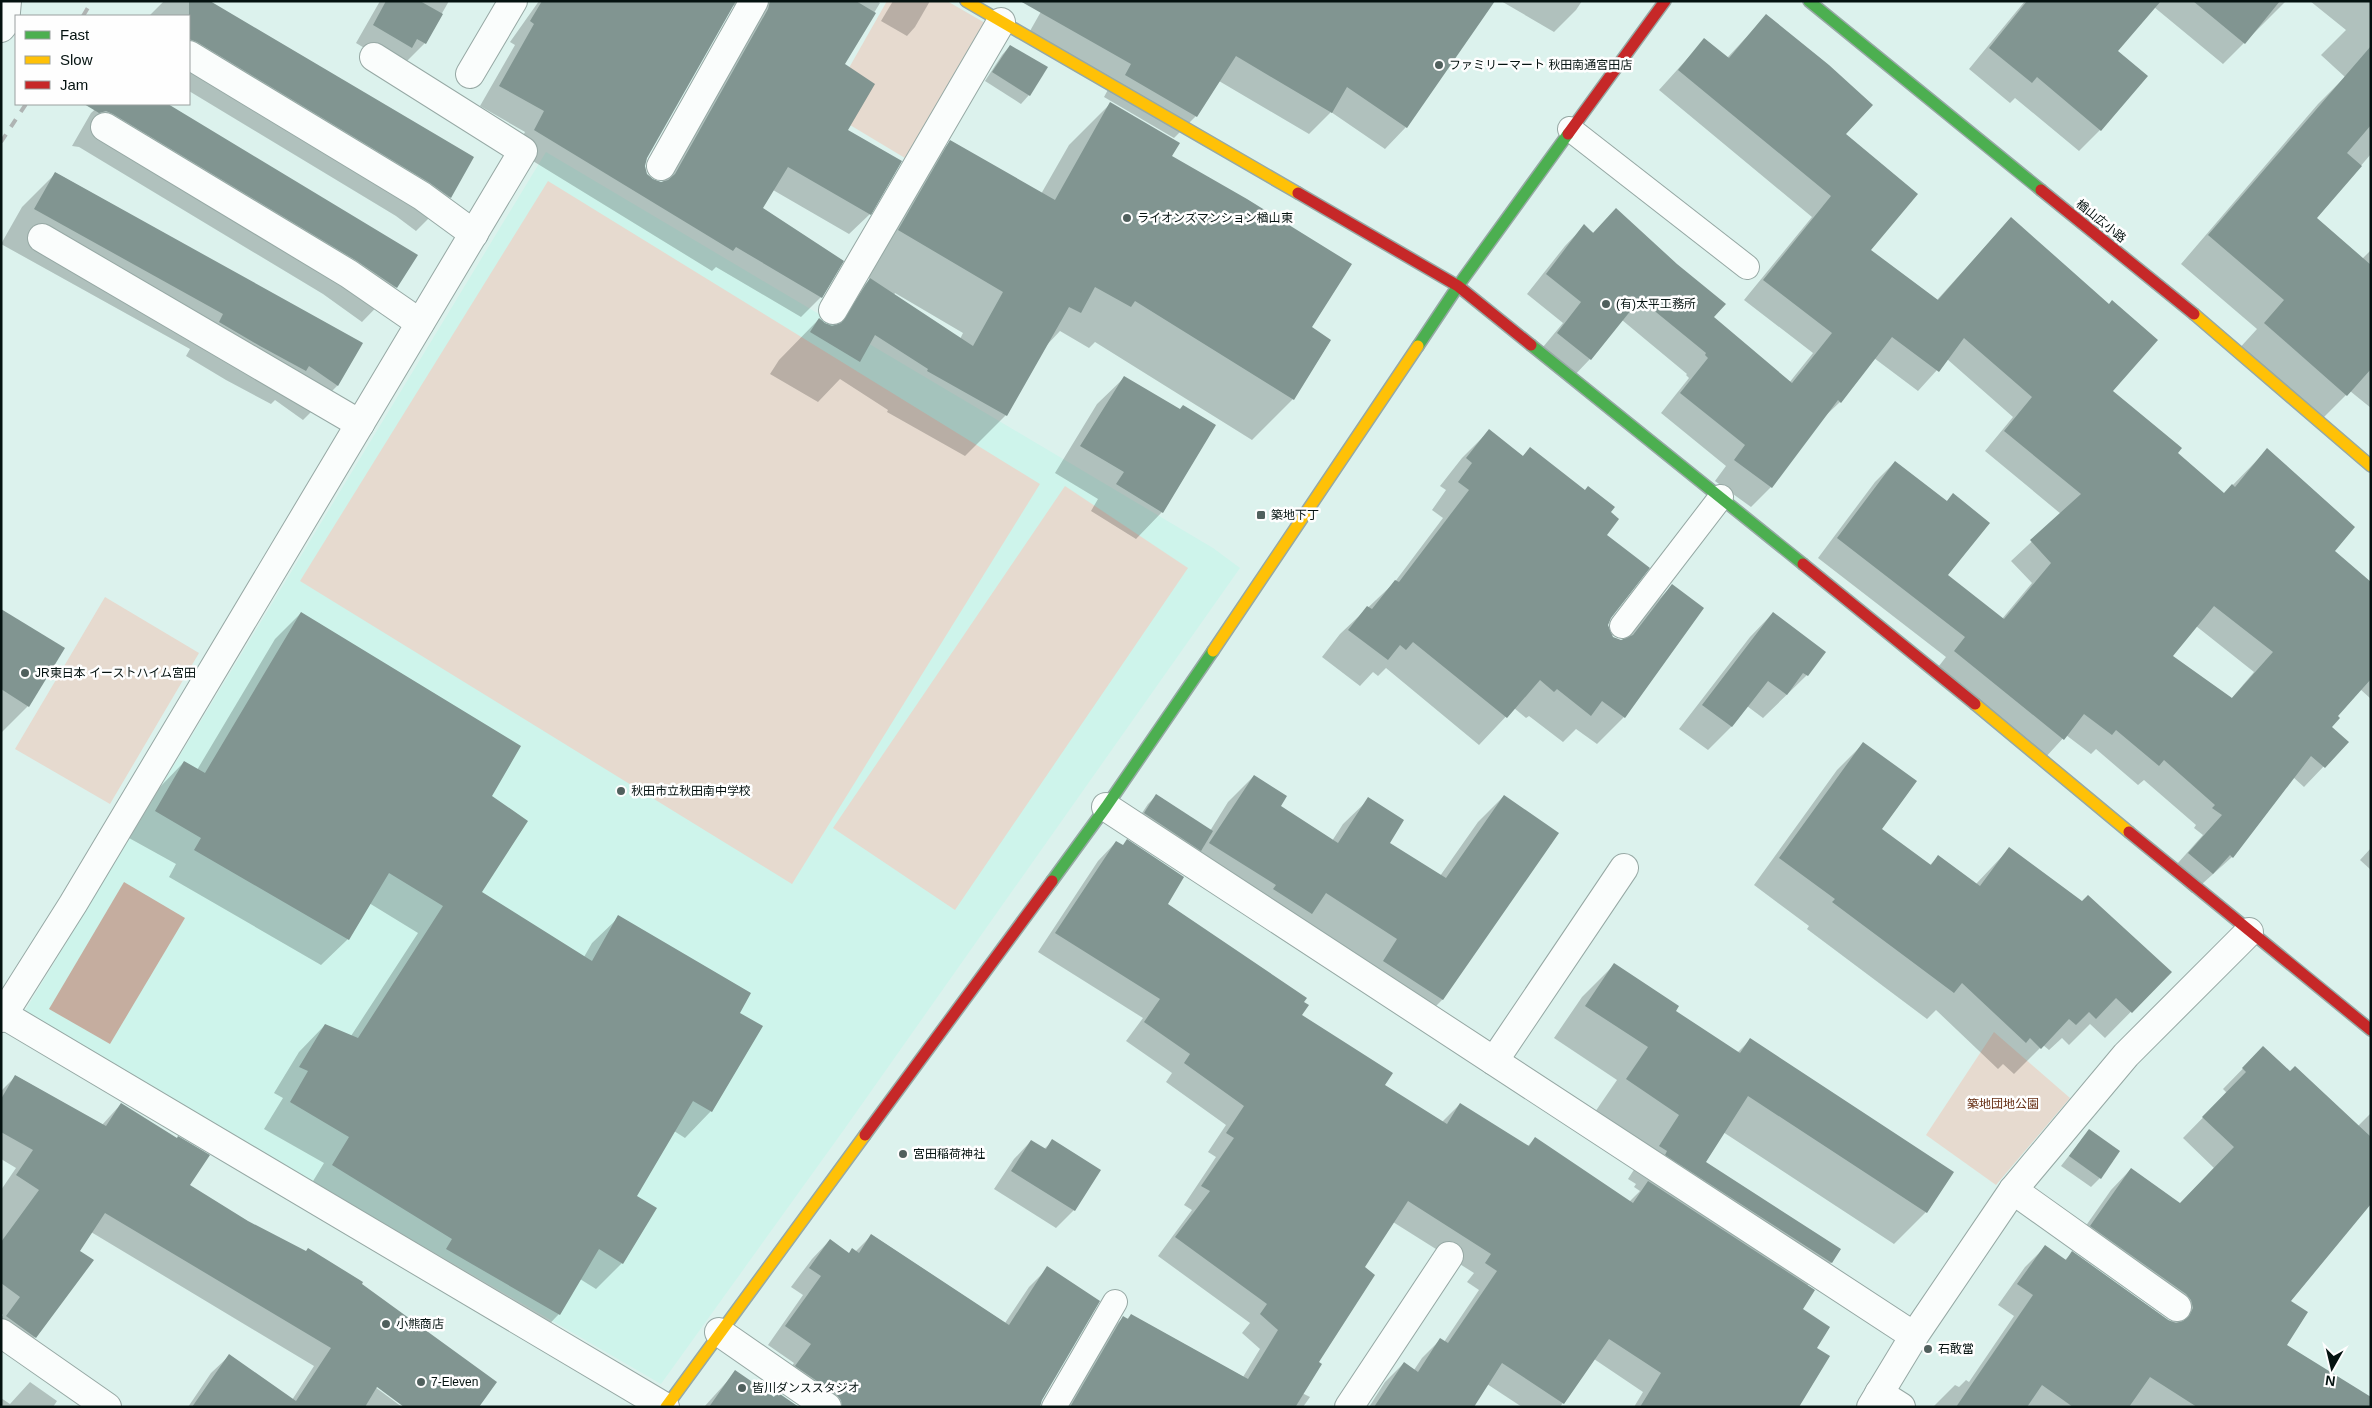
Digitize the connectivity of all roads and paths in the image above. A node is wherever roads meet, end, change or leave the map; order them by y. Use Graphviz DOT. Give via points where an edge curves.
graph roads {
  1 [pos="8,1"];
  2 [pos="513,1"];
  3 [pos="754,1"];
  4 [pos="1665,1"];
  5 [pos="1809,1"];
  6 [pos="988,10"];
  7 [pos="1,28"];
  8 [pos="190,56"];
  9 [pos="374,57"];
  10 [pos="470,74"];
  11 [pos="105,127"];
  12 [pos="1570,130"];
  13 [pos="661,166"];
  14 [pos="474,234"];
  15 [pos="42,238"];
  16 [pos="1747,267"];
  17 [pos="1458,286"];
  18 [pos="832,310"];
  19 [pos="420,323"];
  20 [pos="360,424"];
  21 [pos="2371,466"];
  22 [pos="1721,498"];
  23 [pos="1622,626"];
  24 [pos="1106,807"];
  25 [pos="1624,868"];
  26 [pos="2249,932"];
  27 [pos="3,1016"];
  28 [pos="2371,1030"];
  29 [pos="1494,1061"];
  30 [pos="2013,1190"];
  31 [pos="1449,1256"];
  32 [pos="1115,1302"];
  33 [pos="2177,1307"];
  34 [pos="719,1332"];
  35 [pos="1,1333"];
  36 [pos="1914,1336"];
  37 [pos="1884,1402"];
  38 [pos="107,1407"];
  39 [pos="665,1407"];
  40 [pos="827,1407"];
  41 [pos="1054,1407"];
  42 [pos="1349,1407"];
  1 -- 7 [label="street" via="5,23"];
  2 -- 10 [label="street"];
  3 -- 13 [label="street"];
  4 -- 12 [label="street"];
  5 -- 21 [label="street, 楢山広小路" via="2194,314"];
  6 -- 17 [label="street"];
  6 -- 18 [label="street"];
  8 -- 14 [label="street" via="422,196"];
  9 -- 14 [label="street" via="523,151"];
  11 -- 19 [label="street" via="349,274"];
  12 -- 16 [label="lane"];
  12 -- 17 [label="street"];
  14 -- 19 [label="street"];
  15 -- 20 [label="street"];
  17 -- 22 [label="street"];
  17 -- 24 [label="street"];
  19 -- 20 [label="street"];
  20 -- 27 [label="street"];
  22 -- 23 [label="lane"];
  22 -- 26 [label="street"];
  24 -- 29 [label="street"];
  24 -- 34 [label="street"];
  25 -- 29 [label="street"];
  26 -- 28 [label="street"];
  26 -- 30 [label="street" via="2126,1055"];
  27 -- 39 [label="street"];
  29 -- 36 [label="street"];
  30 -- 33 [label="street"];
  30 -- 36 [label="street"];
  31 -- 42 [label="street"];
  32 -- 41 [label="lane"];
  34 -- 39 [label="street"];
  34 -- 40 [label="street"];
  35 -- 38 [label="street"];
  36 -- 37 [label="street"];
}
